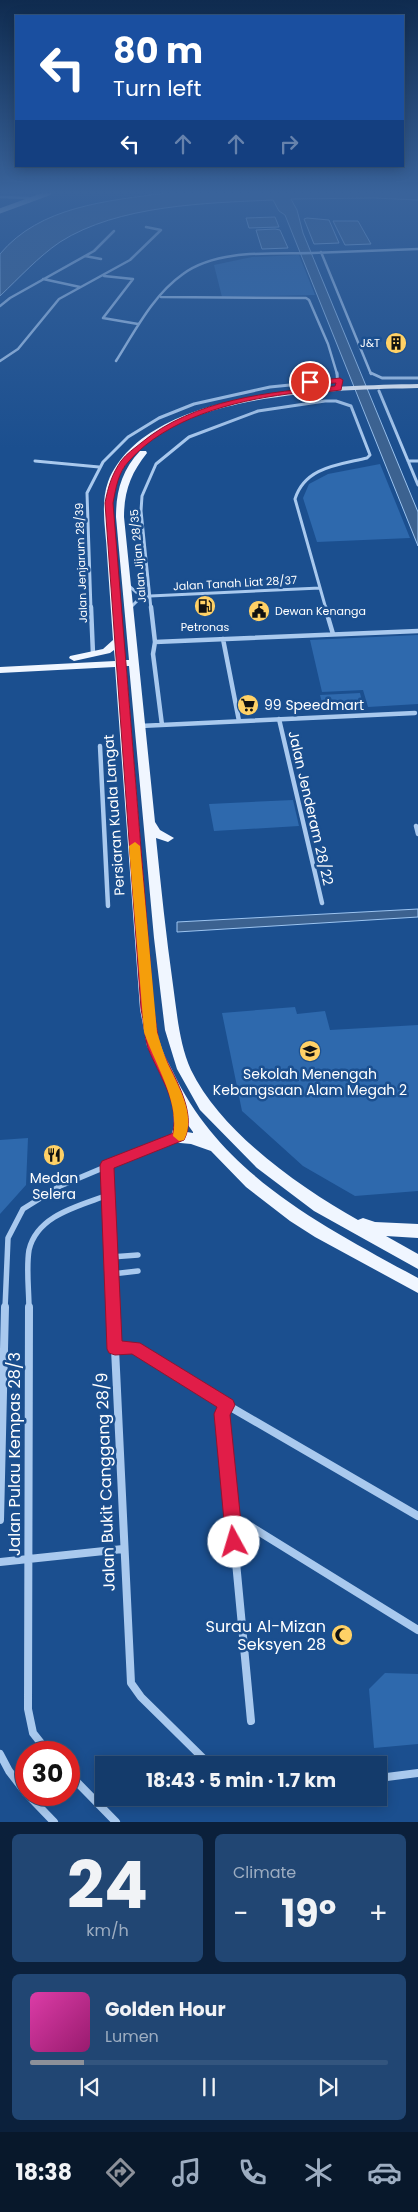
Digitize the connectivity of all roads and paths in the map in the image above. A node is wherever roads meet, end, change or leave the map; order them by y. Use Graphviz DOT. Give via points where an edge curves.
graph roads {
  1 [pos="100,278"];
  2 [pos="124,278"];
  3 [pos="177,278"];
  4 [pos="331,278"];
  5 [pos="43,279"];
  6 [pos="81,287"];
  7 [pos="161,297"];
  8 [pos="0,306"];
  9 [pos="138,324"];
  10 [pos="0,361"];
  11 [pos="116,361"];
  12 [pos="418,378"];
  13 [pos="339,384"];
  14 [pos="418,386"];
  15 [pos="350,390"];
  16 [pos="375,390"];
  17 [pos="418,390"];
  18 [pos="418,460"];
  19 [pos="36,461"];
  20 [pos="408,461"];
  21 [pos="99,467"];
  22 [pos="418,485"];
  23 [pos="123,546"];
  24 [pos="112,547"];
  25 [pos="126,583"];
  26 [pos="320,588"];
  27 [pos="150,596"];
  28 [pos="129,609"];
  29 [pos="418,631"];
  30 [pos="333,634"];
  31 [pos="224,639"];
  32 [pos="119,641"];
  33 [pos="155,642"];
  34 [pos="93,654"];
  35 [pos="74,658"];
  36 [pos="121,659"];
  37 [pos="134,659"];
  38 [pos="0,662"];
  39 [pos="89,666"];
  40 [pos="0,670"];
  41 [pos="122,682"];
  42 [pos="415,713"];
  43 [pos="279,719"];
  44 [pos="239,721"];
  45 [pos="162,725"];
  46 [pos="140,726"];
  47 [pos="100,746"];
  48 [pos="149,822"];
  49 [pos="416,826"];
  50 [pos="418,834"];
  51 [pos="152,853"];
  52 [pos="322,903"];
  53 [pos="108,906"];
  54 [pos="192,1084"];
  55 [pos="178,1097"];
  56 [pos="198,1128"];
  57 [pos="236,1136"];
  58 [pos="177,1137"];
  59 [pos="215,1148"];
  60 [pos="107,1165"];
  61 [pos="108,1195"];
  62 [pos="342,1218"];
  63 [pos="418,1231"];
  64 [pos="138,1255"];
  65 [pos="111,1257"];
  66 [pos="418,1262"];
  67 [pos="138,1271"];
  68 [pos="112,1274"];
  69 [pos="418,1286"];
  70 [pos="115,1349"];
  71 [pos="227,1405"];
  72 [pos="418,1516"];
  73 [pos="0,1520"];
  74 [pos="232,1522"];
  75 [pos="123,1549"];
  76 [pos="29,1558"];
  77 [pos="0,1562"];
  78 [pos="418,1630"];
  79 [pos="251,1720"];
  80 [pos="38,1741"];
  81 [pos="0,1754"];
  82 [pos="201,1756"];
  83 [pos="418,1773"];
  84 [pos="387,1777"];
  85 [pos="15,1779"];
  86 [pos="80,1785"];
  87 [pos="39,1806"];
  88 [pos="54,1822"];
  89 [pos="116,1822"];
  1 -- 6 [label="street"];
  2 -- 9 [label="street" via="134,279 103,318"];
  3 -- 7 [label="street"];
  4 -- 12 [label="street" via="371,374"];
  5 -- 6 [label="street"];
  5 -- 8 [label="street"];
  6 -- 10 [label="street" via="50,307 16,352"];
  7 -- 9 [label="street"];
  7 -- 13 [label="street" via="306,298 310,300"];
  9 -- 11 [label="street"];
  13 -- 15 [label="main road, Persiaran Kuala Langat"];
  13 -- 21 [label="street, Jalan Jenjarum 28/39" via="276,385 212,398 137,431"];
  13 -- 24 [label="main road, Persiaran Kuala Langat" via="238,401 184,420 147,441 125,460 114,480 109,503"];
  14 -- 16 [label="main road"];
  15 -- 16 [label="main road"];
  15 -- 23 [label="main road" via="229,408 184,426 154,443 136,460 121,490"];
  16 -- 17 [label="main road"];
  16 -- 20 [label="street"];
  18 -- 20 [label="street"];
  19 -- 21 [label="street"];
  20 -- 22 [label="street"];
  21 -- 34 [label="street, Jalan Jenjarum 28/39" via="92,477 88,493"];
  23 -- 24 [label="main road"];
  23 -- 25 [label="main road"];
  24 -- 32 [label="main road, Persiaran Kuala Langat"];
  25 -- 27 [label="street" via="136,592"];
  25 -- 28 [label="main road"];
  26 -- 27 [label="street, Jalan Tanah Liat 28/37"];
  26 -- 27 [label="street, Jalan Jijan 28/35" via="296,508 296,491 311,474 370,455 352,409 344,402 306,402 258,411 189,437 166,454 150,474 142,496"];
  26 -- 30 [label="street"];
  27 -- 28 [label="street" via="138,600"];
  27 -- 33 [label="street, Jalan Jijan 28/35"];
  28 -- 37 [label="main road"];
  29 -- 30 [label="street"];
  30 -- 31 [label="street"];
  31 -- 33 [label="street"];
  31 -- 44 [label="street"];
  32 -- 34 [label="main road" via="109,650"];
  32 -- 36 [label="main road, Persiaran Kuala Langat"];
  33 -- 45 [label="street" via="153,654"];
  34 -- 35 [label="main road"];
  35 -- 36 [label="main road"];
  35 -- 38 [label="main road"];
  36 -- 37 [label="main road"];
  36 -- 39 [label="main road"];
  36 -- 41 [label="main road, Persiaran Kuala Langat"];
  37 -- 46 [label="main road"];
  39 -- 40 [label="main road"];
  39 -- 41 [label="main road" via="114,673"];
  41 -- 55 [label="main road, Persiaran Kuala Langat" via="150,1032"];
  42 -- 43 [label="street"];
  43 -- 44 [label="street"];
  43 -- 52 [label="street, Jalan Jenderam 28/22"];
  44 -- 45 [label="street"];
  45 -- 46 [label="street"];
  46 -- 48 [label="main road"];
  47 -- 53 [label="street"];
  48 -- 51 [label="main road"];
  48 -- 51 [label="main road" via="156,833 167,838 152,848"];
  49 -- 50 [label="street"];
  51 -- 54 [label="main road" via="172,1030"];
  54 -- 56 [label="main road"];
  54 -- 57 [label="main road" via="218,1121"];
  55 -- 56 [label="main road, Persiaran Kuala Langat"];
  55 -- 58 [label="main road" via="181,1126"];
  56 -- 57 [label="main road"];
  56 -- 58 [label="street"];
  56 -- 59 [label="main road, Persiaran Kuala Langat"];
  57 -- 62 [label="main road" via="262,1164 318,1206"];
  58 -- 59 [label="main road" via="192,1138"];
  58 -- 60 [label="street"];
  59 -- 69 [label="main road, Persiaran Kuala Langat" via="251,1183 295,1216"];
  60 -- 61 [label="street, Jalan Bukit Canggang 28/9"];
  60 -- 73 [label="street" via="34,1202 17,1218 8,1238"];
  61 -- 65 [label="street, Jalan Bukit Canggang 28/9"];
  61 -- 76 [label="street, Jalan Pulau Kempas 28/3" via="49,1220 30,1244"];
  62 -- 63 [label="main road" via="375,1230"];
  62 -- 66 [label="main road"];
  64 -- 65 [label="street"];
  65 -- 68 [label="street, Jalan Bukit Canggang 28/9"];
  67 -- 68 [label="street"];
  68 -- 70 [label="street, Jalan Bukit Canggang 28/9"];
  70 -- 71 [label="street" via="134,1347"];
  70 -- 75 [label="street, Jalan Bukit Canggang 28/9"];
  71 -- 72 [label="street"];
  71 -- 74 [label="street" via="222,1414"];
  74 -- 78 [label="street" via="245,1522"];
  74 -- 79 [label="street"];
  75 -- 76 [label="street"];
  75 -- 82 [label="street, Jalan Bukit Canggang 28/9" via="131,1684 141,1698"];
  76 -- 77 [label="street"];
  76 -- 80 [label="street, Jalan Pulau Kempas 28/3" via="29,1723"];
  81 -- 85 [label="street"];
  83 -- 84 [label="street"];
  86 -- 89 [label="street"];
  87 -- 88 [label="street"];
}
